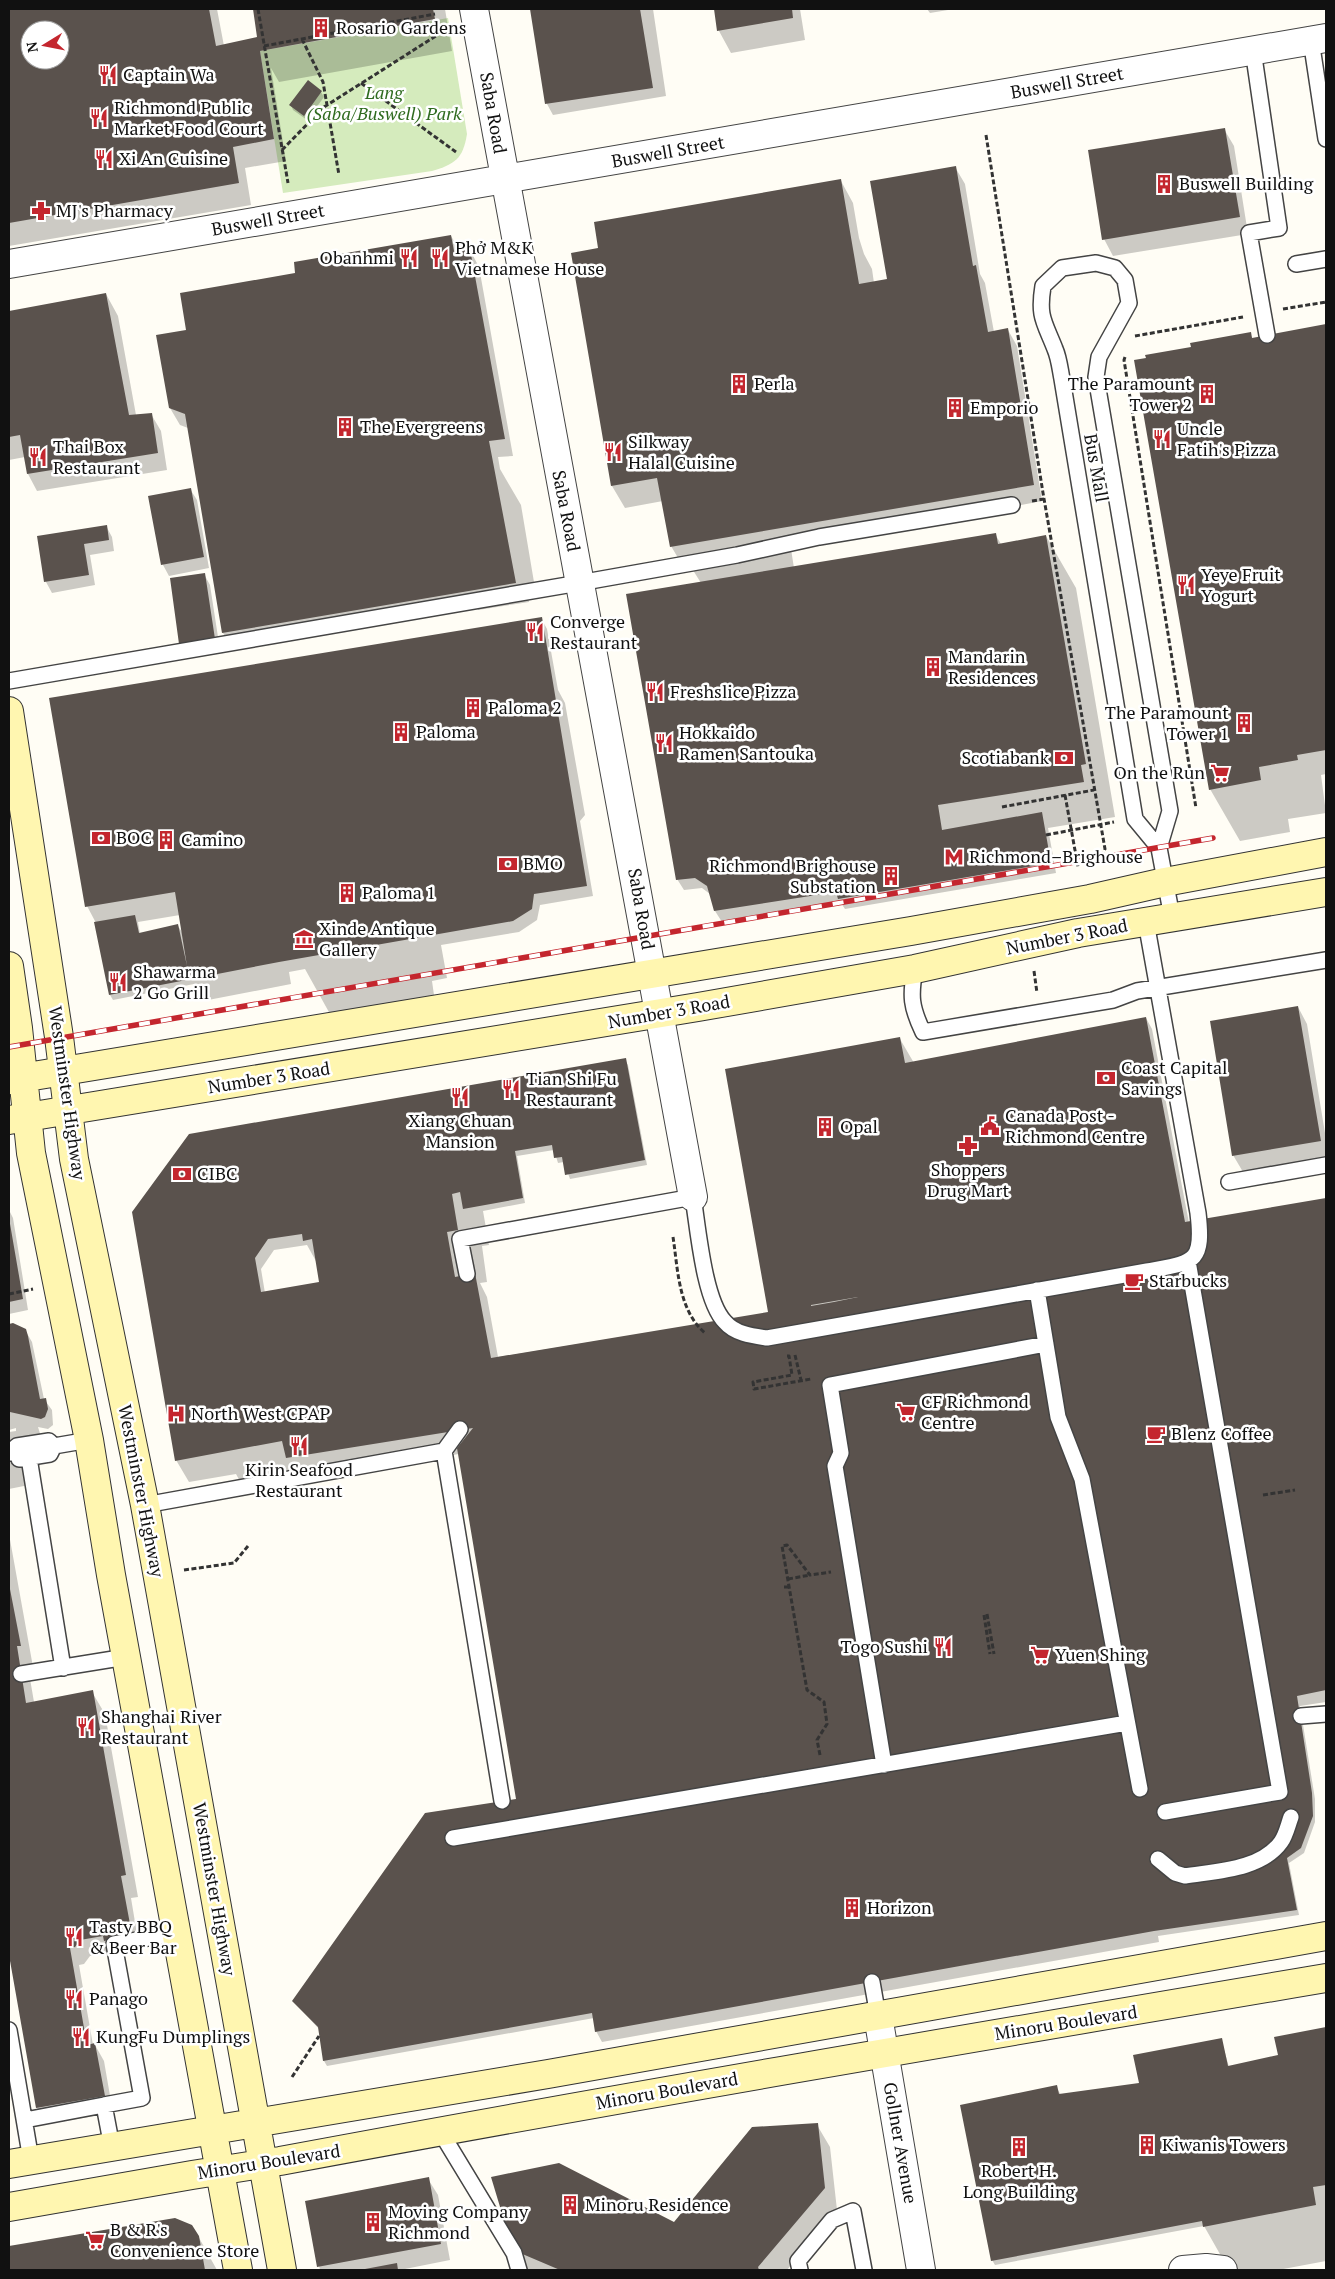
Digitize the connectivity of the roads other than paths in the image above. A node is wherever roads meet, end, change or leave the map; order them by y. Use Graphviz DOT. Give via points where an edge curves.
graph roads {
  1 [pos="474,9"];
  2 [pos="1318,39"];
  3 [pos="1253,50"];
  4 [pos="1326,139"];
  5 [pos="504,180"];
  6 [pos="1326,259"];
  7 [pos="9,264"];
  8 [pos="1296,264"];
  9 [pos="1267,335"];
  10 [pos="1012,505"];
  11 [pos="580,583"];
  12 [pos="9,681"];
  13 [pos="9,711"];
  14 [pos="1159,848"];
  15 [pos="1326,852"];
  16 [pos="1165,882"];
  17 [pos="1326,892"];
  18 [pos="1159,919"];
  19 [pos="1326,960"];
  20 [pos="9,966"];
  21 [pos="915,969"];
  22 [pos="652,973"];
  23 [pos="1158,987"];
  24 [pos="659,1014"];
  25 [pos="64,1072"];
  26 [pos="15,1079"];
  27 [pos="67,1110"];
  28 [pos="17,1119"];
  29 [pos="1326,1165"];
  30 [pos="1228,1182"];
  31 [pos="693,1197"];
  32 [pos="1188,1262"];
  33 [pos="467,1274"];
  34 [pos="1037,1290"];
  35 [pos="1046,1344"];
  36 [pos="460,1429"];
  37 [pos="89,1440"];
  38 [pos="54,1446"];
  39 [pos="444,1451"];
  40 [pos="9,1454"];
  41 [pos="29,1458"];
  42 [pos="145,1505"];
  43 [pos="126,1658"];
  44 [pos="63,1668"];
  45 [pos="21,1674"];
  46 [pos="1326,1714"];
  47 [pos="1301,1716"];
  48 [pos="1127,1723"];
  49 [pos="884,1765"];
  50 [pos="1140,1789"];
  51 [pos="502,1801"];
  52 [pos="1165,1812"];
  53 [pos="1292,1817"];
  54 [pos="453,1838"];
  55 [pos="1158,1859"];
  56 [pos="177,1933"];
  57 [pos="1326,1936"];
  58 [pos="1326,1978"];
  59 [pos="872,1982"];
  60 [pos="878,2016"];
  61 [pos="9,2030"];
  62 [pos="884,2052"];
  63 [pos="104,2105"];
  64 [pos="25,2120"];
  65 [pos="257,2123"];
  66 [pos="213,2130"];
  67 [pos="440,2131"];
  68 [pos="112,2148"];
  69 [pos="20,2162"];
  70 [pos="264,2164"];
  71 [pos="220,2171"];
  72 [pos="9,2207"];
  73 [pos="238,2270"];
  74 [pos="282,2270"];
  75 [pos="519,2270"];
  76 [pos="800,2270"];
  77 [pos="864,2270"];
  78 [pos="922,2270"];
  79 [pos="1183,2270"];
  80 [pos="1224,2270"];
  1 -- 5 [label="street, Saba Road"];
  2 -- 3 [label="street, Buswell Street"];
  2 -- 4 [label="lane"];
  3 -- 5 [label="street, Buswell Street"];
  3 -- 9 [label="lane" via="1279,228 1249,233"];
  5 -- 7 [label="street, Buswell Street"];
  5 -- 11 [label="street, Saba Road"];
  6 -- 8 [label="lane"];
  10 -- 11 [label="lane" via="819,537"];
  11 -- 12 [label="lane"];
  11 -- 22 [label="street, Saba Road"];
  13 -- 25 [label="main road, Westminster Highway"];
  14 -- 14 [label="lane, Bus Mall" via="1170,812 1096,377 1102,350 1129,303 1125,280 1114,268 1096,263 1062,268 1042,286 1040,306 1062,379 1135,819"];
  14 -- 16 [label="lane, Bus Mall"];
  15 -- 16 [label="main road, Number 3 Road"];
  16 -- 18 [label="lane, Bus Mall"];
  16 -- 22 [label="main road, Number 3 Road" via="911,931"];
  17 -- 18 [label="main road, Number 3 Road"];
  18 -- 21 [label="main road, Number 3 Road" via="1078,933"];
  18 -- 23 [label="lane, Bus Mall"];
  19 -- 23 [label="lane"];
  20 -- 26 [label="main road" via="18,1028"];
  21 -- 23 [label="lane" via="910,992 913,1012 923,1032 1113,1000"];
  21 -- 24 [label="main road, Number 3 Road"];
  22 -- 24 [label="street, Saba Road"];
  22 -- 25 [label="main road, Number 3 Road"];
  23 -- 32 [label="lane, Bus Mall" via="1199,1219 1201,1244"];
  24 -- 27 [label="main road, Number 3 Road"];
  24 -- 31 [label="street, Saba Road"];
  25 -- 26 [label="main road, Number 3 Road"];
  25 -- 27 [label="main road, Westminster Highway"];
  26 -- 28 [label="main road"];
  27 -- 28 [label="main road, Number 3 Road"];
  27 -- 42 [label="main road, Westminster Highway" via="74,1159"];
  28 -- 37 [label="main road" via="31,1153"];
  29 -- 30 [label="lane"];
  31 -- 33 [label="lane" via="460,1239"];
  31 -- 34 [label="lane" via="712,1304 725,1324 747,1335 767,1338"];
  32 -- 34 [label="lane"];
  32 -- 52 [label="lane" via="1280,1792"];
  34 -- 35 [label="lane"];
  35 -- 48 [label="lane" via="1058,1417 1082,1479"];
  35 -- 49 [label="lane" via="830,1385 841,1453 836,1466"];
  36 -- 39 [label="lane"];
  37 -- 38 [label="lane"];
  37 -- 43 [label="main road"];
  38 -- 40 [label="lane" via="49,1441 17,1446"];
  38 -- 41 [label="lane" via="50,1454"];
  39 -- 42 [label="lane"];
  39 -- 51 [label="lane"];
  40 -- 41 [label="lane" via="19,1459"];
  41 -- 44 [label="lane"];
  42 -- 65 [label="main road, Westminster Highway"];
  43 -- 44 [label="lane"];
  43 -- 56 [label="main road"];
  44 -- 45 [label="lane"];
  46 -- 47 [label="lane"];
  48 -- 49 [label="lane"];
  48 -- 50 [label="lane"];
  49 -- 54 [label="lane"];
  53 -- 55 [label="lane" via="1277,1846 1248,1864 1185,1876 1175,1873"];
  56 -- 63 [label="lane" via="114,1944 142,2098"];
  56 -- 66 [label="main road"];
  57 -- 60 [label="main road"];
  58 -- 62 [label="main road, Minoru Boulevard"];
  59 -- 60 [label="lane"];
  60 -- 62 [label="street, Gollner Avenue"];
  60 -- 65 [label="main road"];
  61 -- 64 [label="lane"];
  62 -- 67 [label="main road, Minoru Boulevard"];
  62 -- 78 [label="street, Gollner Avenue"];
  63 -- 64 [label="lane"];
  63 -- 68 [label="lane"];
  64 -- 69 [label="lane"];
  65 -- 66 [label="main road"];
  65 -- 70 [label="main road, Westminster Highway"];
  66 -- 68 [label="main road"];
  66 -- 71 [label="main road"];
  67 -- 70 [label="main road, Minoru Boulevard"];
  67 -- 75 [label="lane" via="514,2253"];
  68 -- 69 [label="main road"];
  70 -- 71 [label="main road, Minoru Boulevard"];
  70 -- 74 [label="main road, Westminster Highway"];
  71 -- 72 [label="main road, Minoru Boulevard"];
  71 -- 73 [label="main road"];
  76 -- 77 [label="lane" via="798,2261 832,2220 854,2211"];
  79 -- 80 [label="street"];
}
